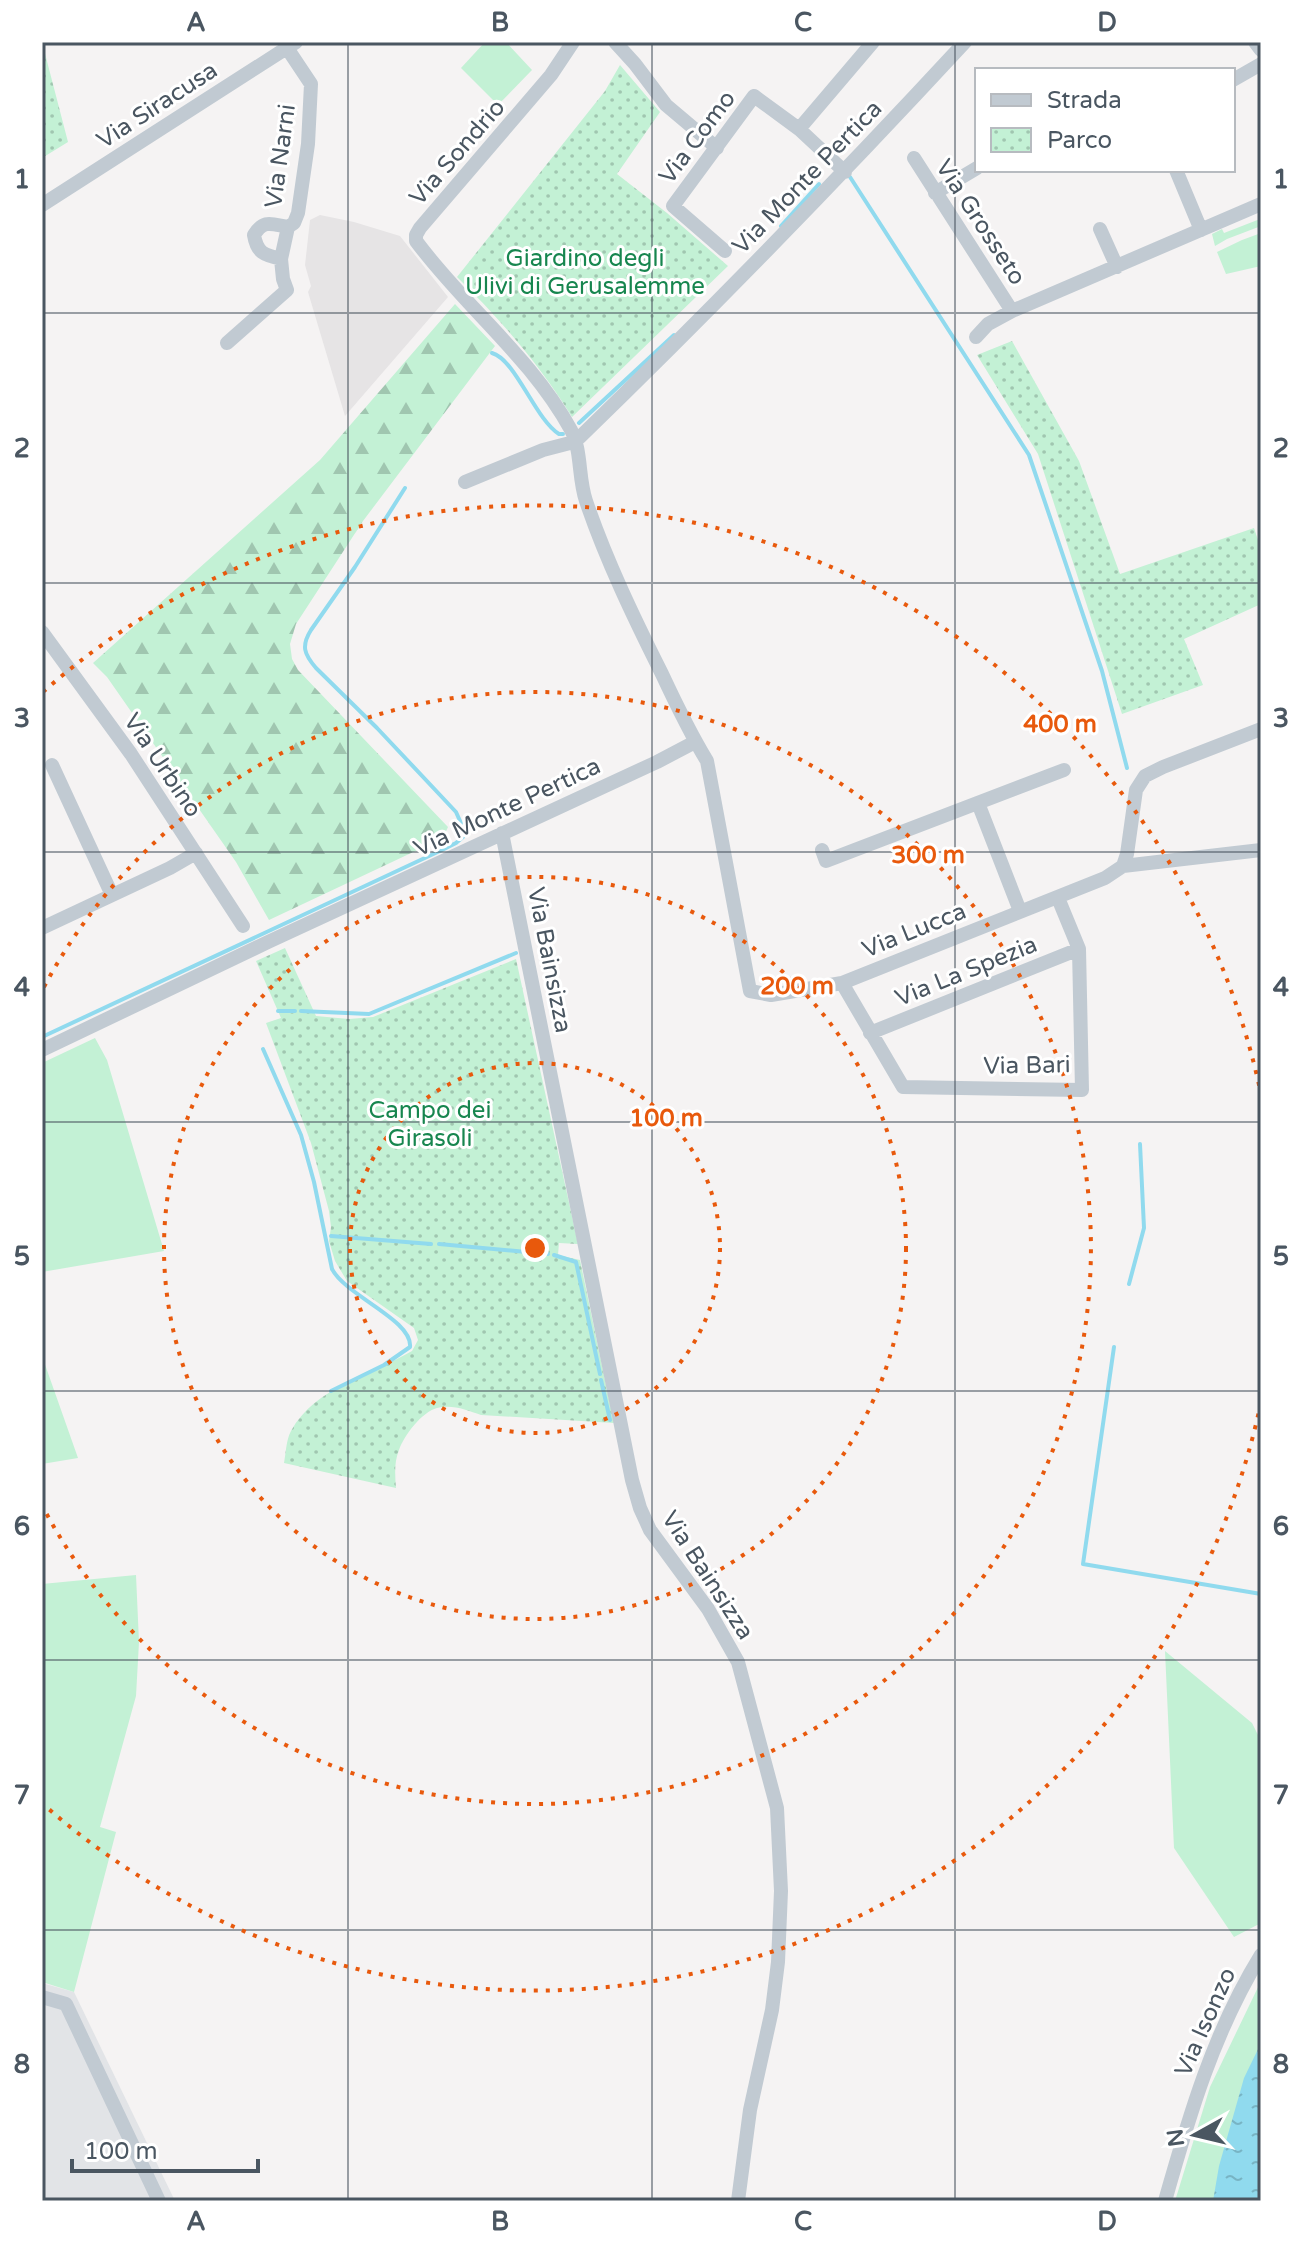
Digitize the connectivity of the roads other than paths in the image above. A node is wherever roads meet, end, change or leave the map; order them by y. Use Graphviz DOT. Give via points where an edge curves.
graph roads {
  1 [pos="573,42"];
  2 [pos="615,42"];
  3 [pos="873,42"];
  4 [pos="965,42"];
  5 [pos="1255,42"];
  6 [pos="291,45"];
  7 [pos="1261,50"];
  8 [pos="1261,64"];
  9 [pos="1235,79"];
  10 [pos="799,129"];
  11 [pos="717,148"];
  12 [pos="914,158"];
  13 [pos="975,169"];
  14 [pos="845,172"];
  15 [pos="1177,172"];
  16 [pos="935,193"];
  17 [pos="1261,204"];
  18 [pos="42,205"];
  19 [pos="288,227"];
  20 [pos="1100,229"];
  21 [pos="1201,230"];
  22 [pos="725,251"];
  23 [pos="281,259"];
  24 [pos="1117,267"];
  25 [pos="1012,311"];
  26 [pos="976,337"];
  27 [pos="227,343"];
  28 [pos="575,440"];
  29 [pos="465,482"];
  30 [pos="42,632"];
  31 [pos="1261,729"];
  32 [pos="695,742"];
  33 [pos="52,765"];
  34 [pos="1064,770"];
  35 [pos="978,803"];
  36 [pos="502,833"];
  37 [pos="822,850"];
  38 [pos="1261,850"];
  39 [pos="196,853"];
  40 [pos="1123,866"];
  41 [pos="112,895"];
  42 [pos="1058,898"];
  43 [pos="1020,911"];
  44 [pos="243,926"];
  45 [pos="42,928"];
  46 [pos="1079,949"];
  47 [pos="842,983"];
  48 [pos="870,1033"];
  49 [pos="42,1050"];
  50 [pos="1261,1955"];
  51 [pos="42,1997"];
  52 [pos="159,2201"];
  53 [pos="738,2201"];
  54 [pos="1165,2201"];
  1 -- 28 [label="street, Via Sondrio" via="420,228 416,241 530,368"];
  2 -- 11 [label="street" via="666,105"];
  3 -- 10 [label="street"];
  4 -- 14 [label="street, Via Monte Pertica"];
  5 -- 7 [label="street"];
  6 -- 18 [label="street, Via Siracusa"];
  6 -- 19 [label="street, Via Narni" via="311,84 298,213"];
  8 -- 9 [label="street"];
  10 -- 11 [label="street, Via Como" via="754,96"];
  10 -- 14 [label="street, Via Como"];
  11 -- 22 [label="street, Via Como" via="673,206"];
  12 -- 16 [label="street, Via Grosseto"];
  13 -- 16 [label="street"];
  14 -- 28 [label="street, Via Monte Pertica"];
  15 -- 21 [label="street"];
  16 -- 25 [label="street, Via Grosseto"];
  17 -- 21 [label="street"];
  19 -- 23 [label="street, Via Narni"];
  19 -- 23 [label="street, Via Narni" via="267,223 254,235 263,255"];
  20 -- 24 [label="street"];
  21 -- 24 [label="street"];
  23 -- 27 [label="street, Via Narni" via="287,290"];
  24 -- 25 [label="street"];
  25 -- 26 [label="street"];
  28 -- 29 [label="street, Via Monte Pertica"];
  28 -- 32 [label="street" via="586,501"];
  30 -- 39 [label="street, Via Urbino"];
  31 -- 40 [label="street" via="1145,776 1136,790"];
  32 -- 36 [label="street, Via Monte Pertica"];
  32 -- 47 [label="street, Via Lucca" via="707,761 750,991 771,995"];
  33 -- 41 [label="street"];
  34 -- 35 [label="street"];
  35 -- 37 [label="street" via="826,861"];
  35 -- 43 [label="street"];
  36 -- 49 [label="street, Via Monte Pertica"];
  36 -- 53 [label="street, Via Bainsizza" via="632,1480 650,1530 708,1609 738,1662 777,1808 778,1962"];
  38 -- 40 [label="street"];
  39 -- 41 [label="street"];
  39 -- 44 [label="street, Via Urbino"];
  40 -- 42 [label="street, Via Lucca"];
  41 -- 45 [label="street"];
  42 -- 43 [label="street, Via Lucca"];
  42 -- 46 [label="street, Via Bari"];
  43 -- 47 [label="street, Via Lucca"];
  46 -- 48 [label="street, Via La Spezia"];
  46 -- 48 [label="street, Via Bari" via="1082,1090 903,1087"];
  47 -- 48 [label="street, Via Bari"];
  50 -- 54 [label="street, Via Isonzo" via="1209,2062"];
  51 -- 52 [label="street" via="66,2004"];
}
